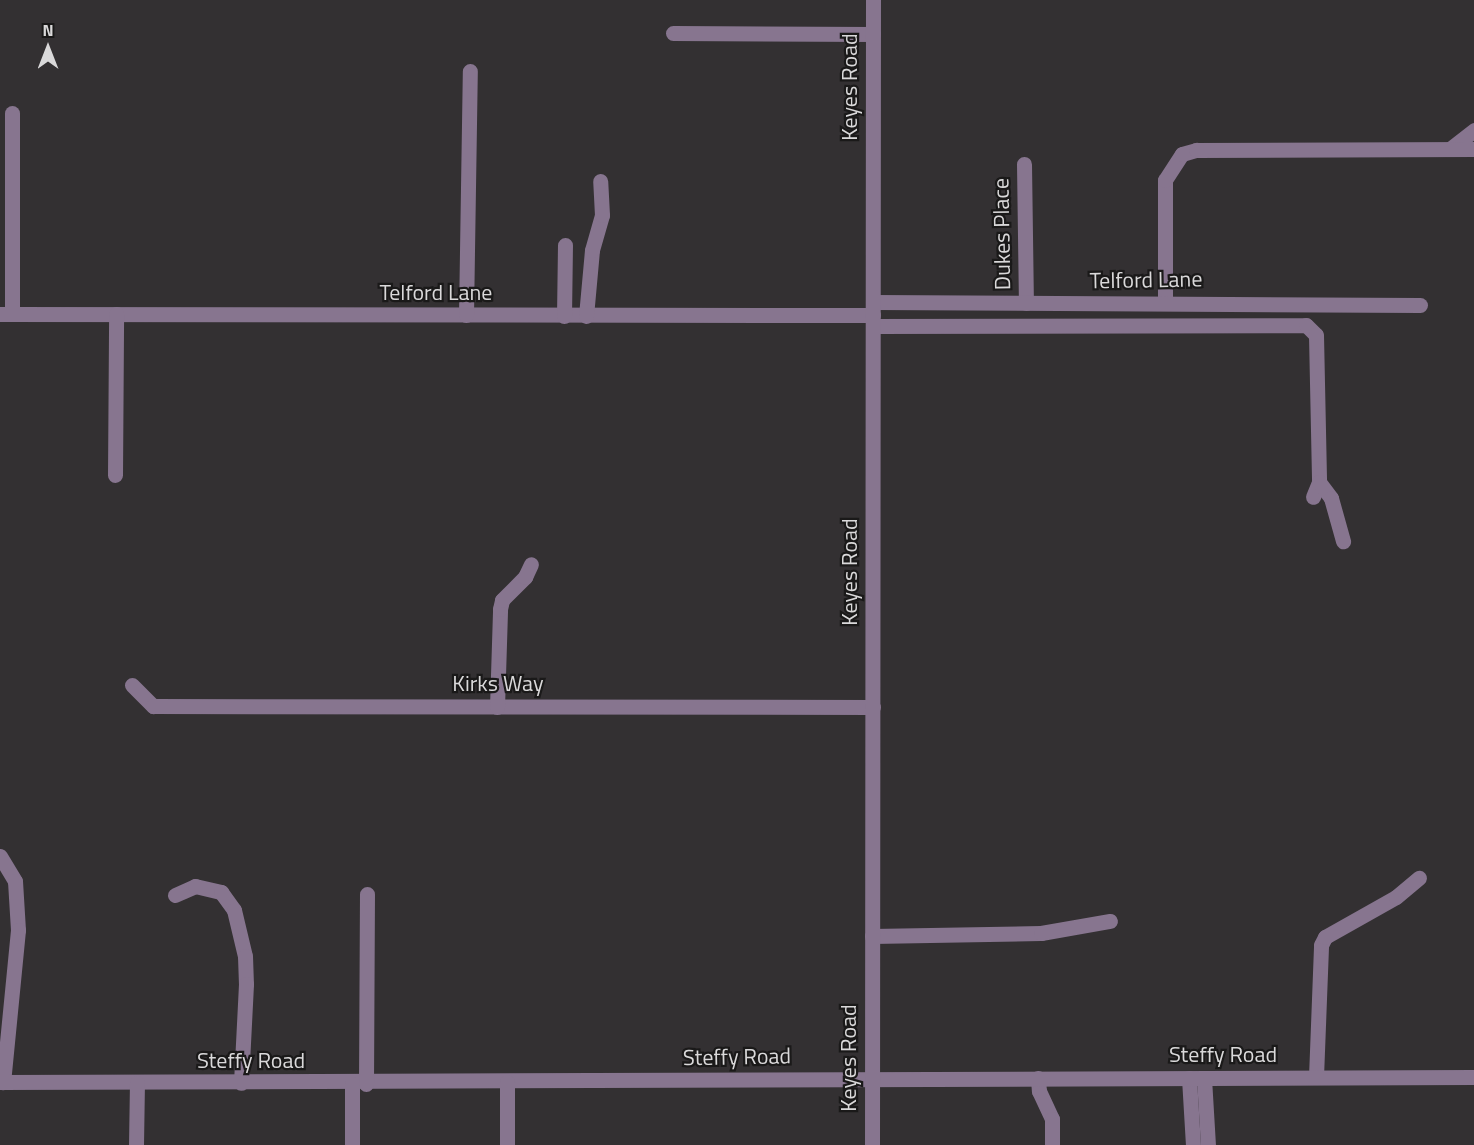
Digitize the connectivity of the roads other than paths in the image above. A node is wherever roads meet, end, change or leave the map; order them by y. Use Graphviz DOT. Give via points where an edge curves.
graph roads {
  1 [pos="873,0"];
  2 [pos="673,33"];
  3 [pos="873,34"];
  4 [pos="470,71"];
  5 [pos="12,112"];
  6 [pos="1474,130"];
  7 [pos="1450,149"];
  8 [pos="1474,149"];
  9 [pos="1024,164"];
  10 [pos="600,181"];
  11 [pos="565,245"];
  12 [pos="1165,301"];
  13 [pos="1026,303"];
  14 [pos="1420,304"];
  15 [pos="6,314"];
  16 [pos="116,314"];
  17 [pos="873,314"];
  18 [pos="466,315"];
  19 [pos="564,316"];
  20 [pos="586,316"];
  21 [pos="115,475"];
  22 [pos="1343,541"];
  23 [pos="531,564"];
  24 [pos="132,685"];
  25 [pos="497,707"];
  26 [pos="873,707"];
  27 [pos="0,856"];
  28 [pos="1419,878"];
  29 [pos="367,894"];
  30 [pos="176,895"];
  31 [pos="1110,921"];
  32 [pos="872,936"];
  33 [pos="1316,1077"];
  34 [pos="1474,1077"];
  35 [pos="872,1078"];
  36 [pos="1038,1078"];
  37 [pos="1197,1078"];
  38 [pos="1,1082"];
  39 [pos="507,1082"];
  40 [pos="137,1083"];
  41 [pos="241,1083"];
  42 [pos="359,1084"];
  43 [pos="136,1145"];
  44 [pos="352,1145"];
  45 [pos="507,1145"];
  46 [pos="872,1145"];
  47 [pos="1052,1145"];
  48 [pos="1193,1145"];
  49 [pos="1208,1145"];
  1 -- 3 [label="street, Keyes Road"];
  2 -- 3 [label="street"];
  3 -- 17 [label="street, Keyes Road"];
  4 -- 18 [label="street"];
  5 -- 15 [label="street"];
  6 -- 7 [label="street"];
  7 -- 8 [label="street"];
  7 -- 12 [label="street" via="1196,150 1182,154 1165,180"];
  9 -- 13 [label="street, Dukes Place"];
  10 -- 20 [label="street" via="602,215 592,250"];
  11 -- 19 [label="street"];
  12 -- 13 [label="street, Telford Lane"];
  12 -- 14 [label="street, Telford Lane"];
  13 -- 17 [label="street, Telford Lane"];
  15 -- 16 [label="street, Telford Lane"];
  16 -- 18 [label="street, Telford Lane"];
  16 -- 21 [label="street"];
  17 -- 20 [label="street, Telford Lane"];
  17 -- 22 [label="street, Telford Lane" via="1306,326 1316,335 1316,490 1331,498"];
  17 -- 26 [label="street, Keyes Road"];
  18 -- 19 [label="street, Telford Lane"];
  19 -- 20 [label="street, Telford Lane"];
  23 -- 25 [label="street" via="525,577 502,600"];
  24 -- 25 [label="street, Kirks Way" via="153,706"];
  25 -- 26 [label="street, Kirks Way"];
  26 -- 32 [label="street, Keyes Road"];
  27 -- 38 [label="street" via="15,880 18,930"];
  28 -- 33 [label="street" via="1396,897 1325,937 1321,945"];
  29 -- 42 [label="street"];
  30 -- 41 [label="street" via="195,886 221,892 234,909 245,956"];
  31 -- 32 [label="street" via="1041,933"];
  32 -- 35 [label="street, Keyes Road"];
  33 -- 34 [label="street, Steffy Road"];
  33 -- 37 [label="street, Steffy Road"];
  35 -- 36 [label="street, Steffy Road"];
  35 -- 39 [label="street, Steffy Road"];
  35 -- 46 [label="street, Keyes Road"];
  36 -- 37 [label="street, Steffy Road"];
  36 -- 47 [label="street" via="1052,1119"];
  37 -- 48 [label="street"];
  37 -- 49 [label="street"];
  38 -- 40 [label="street, Steffy Road"];
  39 -- 42 [label="street, Steffy Road"];
  39 -- 45 [label="street"];
  40 -- 41 [label="street, Steffy Road"];
  40 -- 43 [label="street"];
  41 -- 42 [label="street, Steffy Road"];
  42 -- 44 [label="street"];
}
